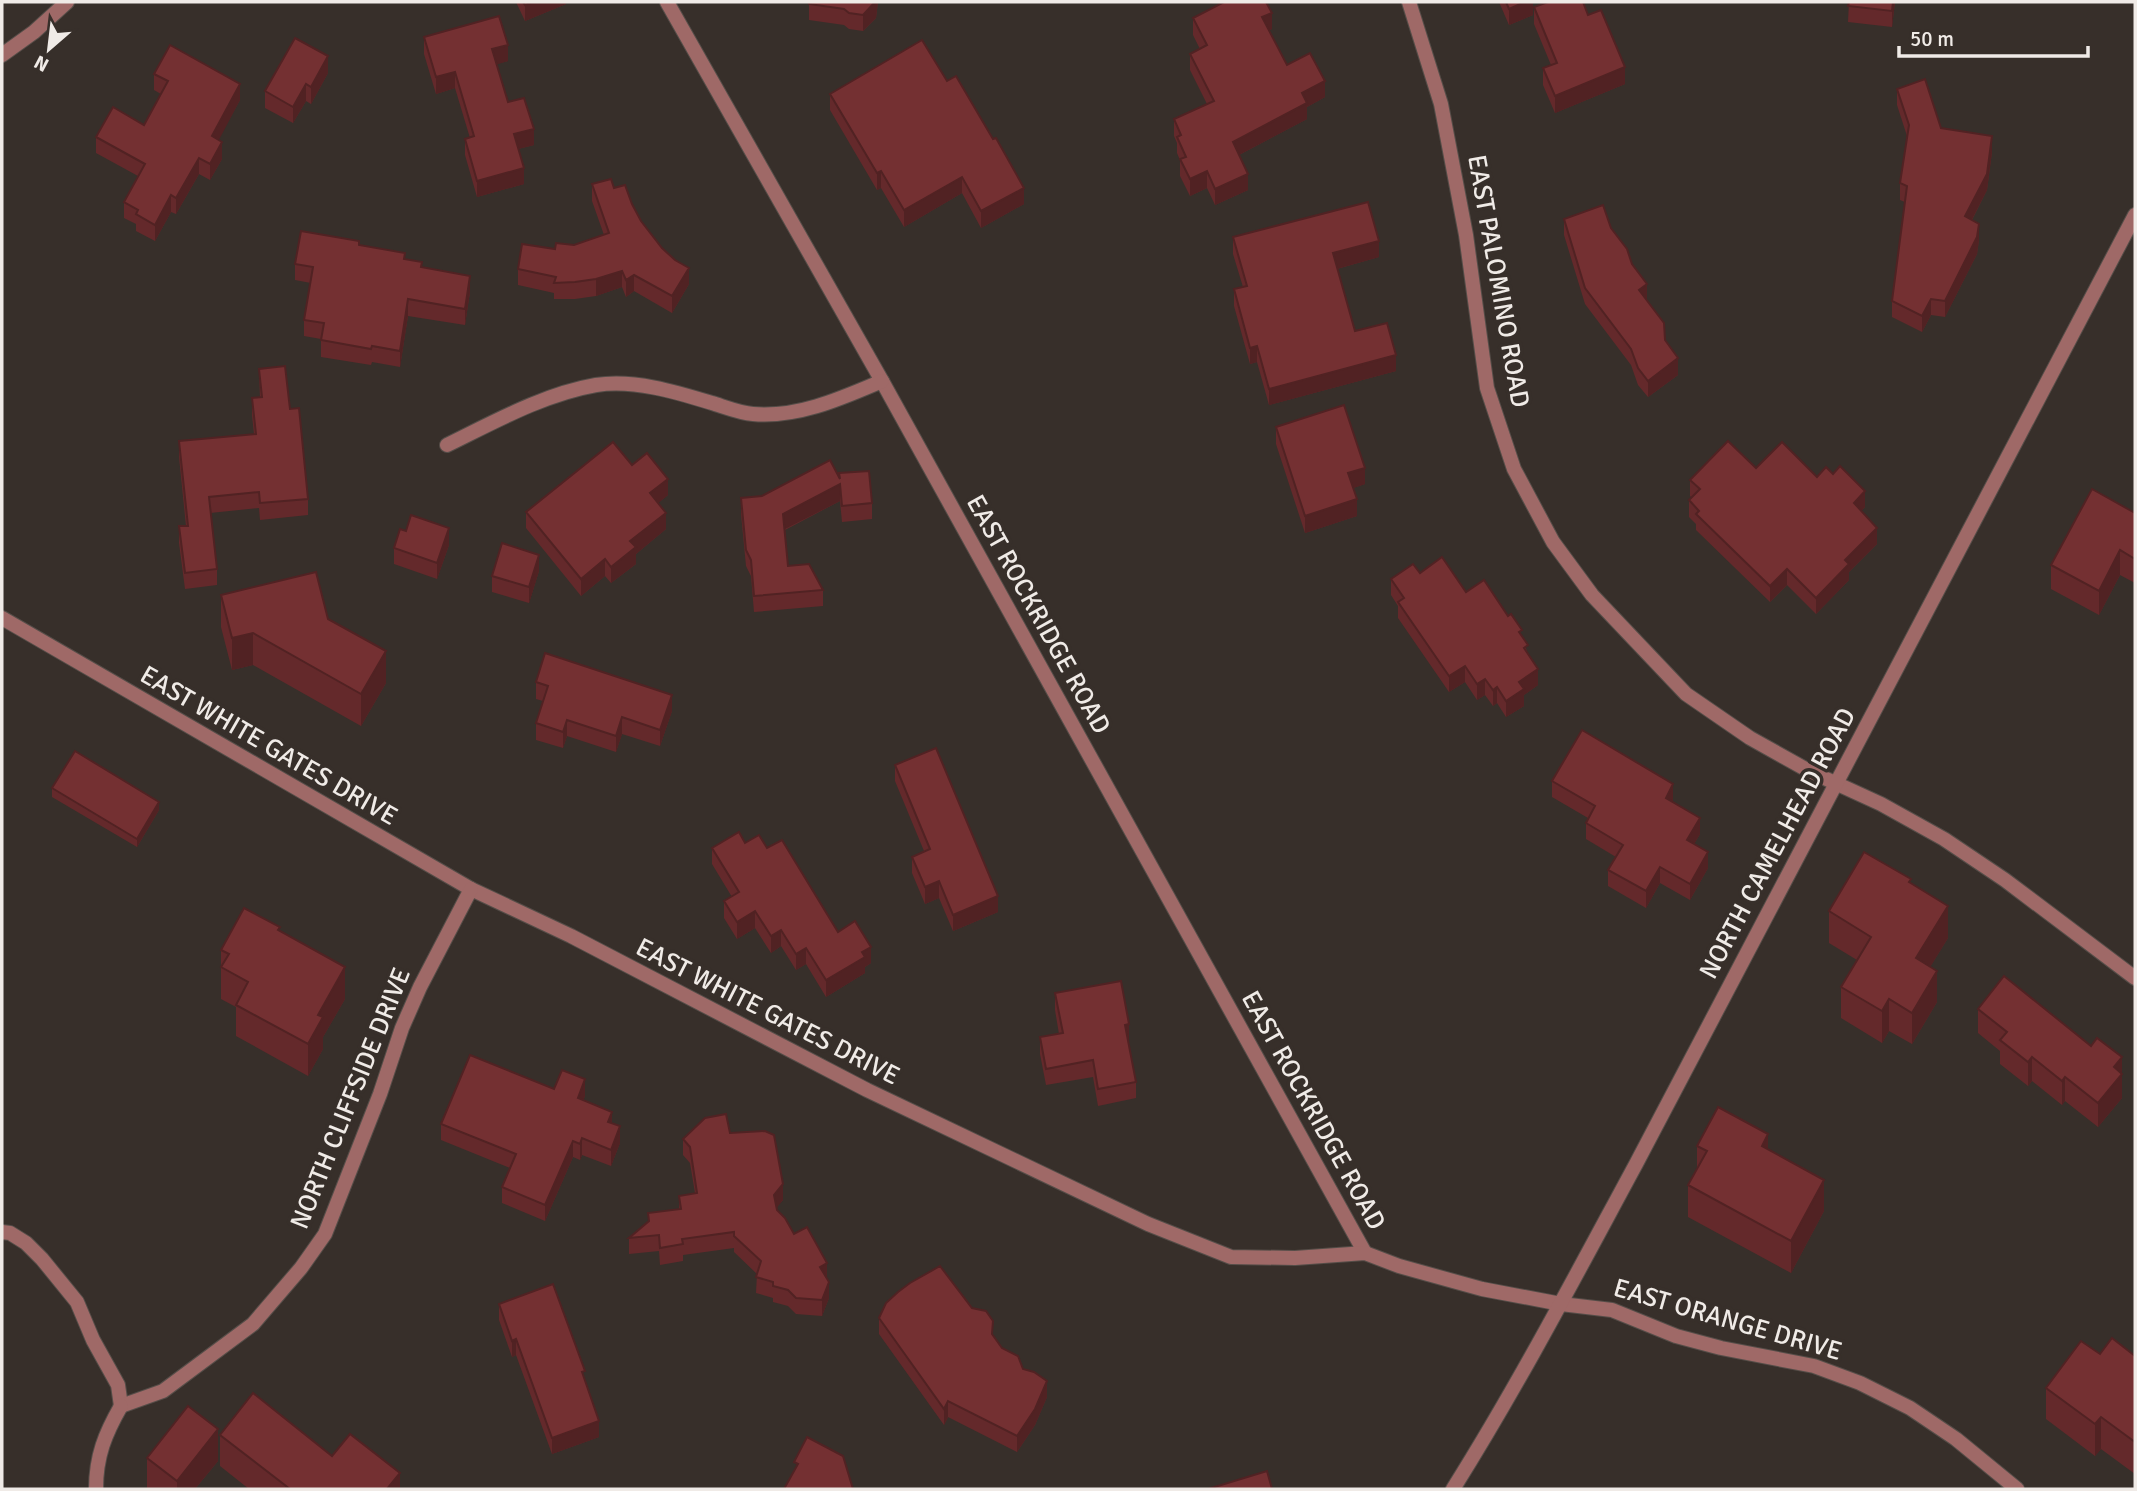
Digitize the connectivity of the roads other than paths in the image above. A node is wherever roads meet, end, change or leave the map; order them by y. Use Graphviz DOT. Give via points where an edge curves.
graph roads {
  1 [pos="67,2"];
  2 [pos="667,2"];
  3 [pos="1409,2"];
  4 [pos="2,55"];
  5 [pos="2135,215"];
  6 [pos="882,381"];
  7 [pos="447,445"];
  8 [pos="2,618"];
  9 [pos="1836,784"];
  10 [pos="471,889"];
  11 [pos="2135,978"];
  12 [pos="2,1232"];
  13 [pos="1365,1253"];
  14 [pos="1560,1304"];
  15 [pos="121,1406"];
  16 [pos="96,1489"];
  17 [pos="1453,1489"];
  18 [pos="2017,1489"];
  1 -- 4 [label="street"];
  2 -- 6 [label="street, EAST ROCKRIDGE ROAD"];
  3 -- 9 [label="street, EAST PALOMINO ROAD" via="1441,104 1466,235 1487,388 1514,469 1553,542 1592,595 1686,694 1750,738"];
  5 -- 9 [label="street, NORTH CAMELHEAD ROAD"];
  6 -- 7 [label="street" via="784,415 751,414 637,385 597,385 515,412"];
  6 -- 13 [label="street, EAST ROCKRIDGE ROAD"];
  8 -- 10 [label="street, EAST WHITE GATES DRIVE"];
  9 -- 11 [label="street, EAST PALOMINO ROAD" via="1944,839"];
  9 -- 14 [label="street, NORTH CAMELHEAD ROAD"];
  10 -- 13 [label="street, EAST WHITE GATES DRIVE" via="867,1090 1148,1224 1231,1257"];
  10 -- 15 [label="street, NORTH CLIFFSIDE DRIVE" via="402,1028 325,1234 253,1324 163,1391"];
  12 -- 15 [label="street" via="34,1251 77,1302 118,1385"];
  13 -- 14 [label="street, EAST WHITE GATES DRIVE" via="1482,1289"];
  14 -- 17 [label="street, NORTH CAMELHEAD ROAD"];
  14 -- 18 [label="street, EAST ORANGE DRIVE" via="1612,1310 1676,1336 1814,1366 1860,1383 1910,1408 1956,1439"];
  15 -- 16 [label="street" via="98,1459"];
}
